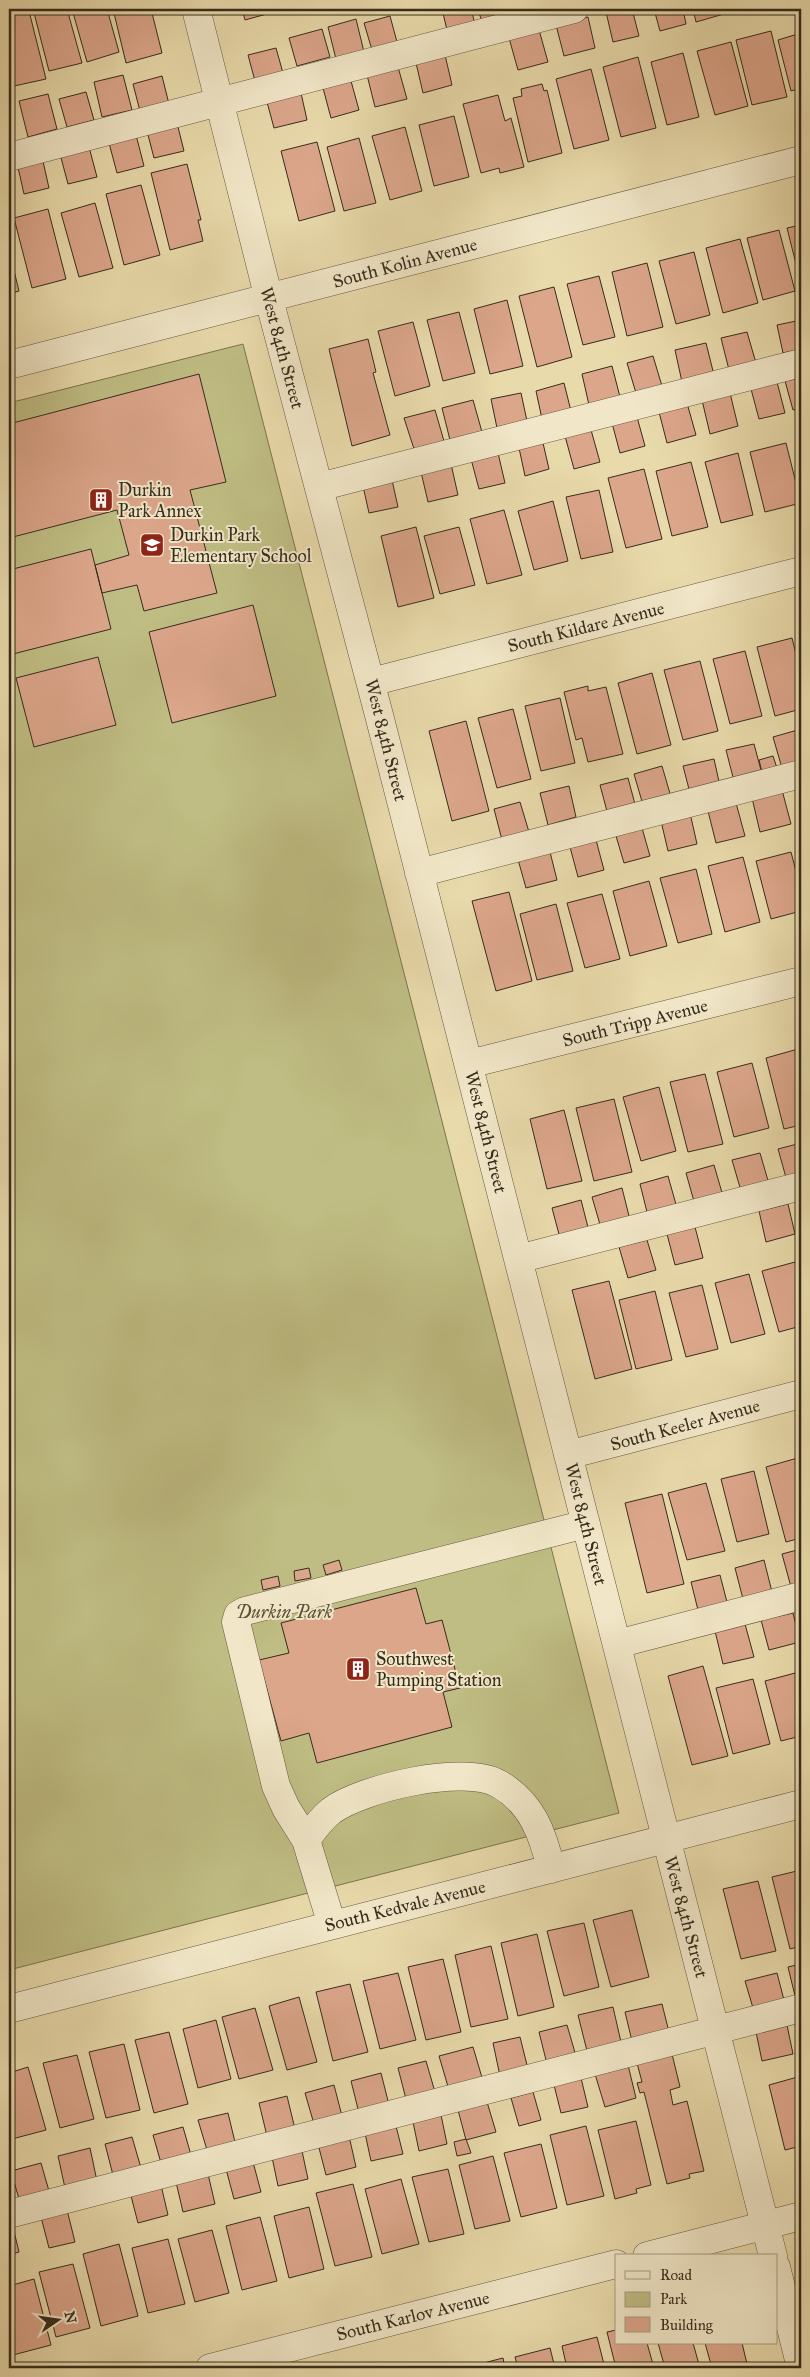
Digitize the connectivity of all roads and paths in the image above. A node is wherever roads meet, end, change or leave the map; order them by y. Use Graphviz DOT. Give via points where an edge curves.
graph roads {
  1 [pos="196,9"];
  2 [pos="574,9"];
  3 [pos="220,103"];
  4 [pos="9,157"];
  5 [pos="801,160"];
  6 [pos="269,299"];
  7 [pos="801,364"];
  8 [pos="9,365"];
  9 [pos="319,487"];
  10 [pos="801,571"];
  11 [pos="371,682"];
  12 [pos="801,774"];
  13 [pos="420,872"];
  14 [pos="801,981"];
  15 [pos="469,1064"];
  16 [pos="801,1186"];
  17 [pos="518,1259"];
  18 [pos="801,1394"];
  19 [pos="568,1455"];
  20 [pos="586,1524"];
  21 [pos="801,1596"];
  22 [pos="616,1644"];
  23 [pos="801,1804"];
  24 [pos="666,1839"];
  25 [pos="306,1840"];
  26 [pos="551,1869"];
  27 [pos="332,1925"];
  28 [pos="801,2008"];
  29 [pos="9,2009"];
  30 [pos="716,2030"];
  31 [pos="9,2214"];
  32 [pos="801,2216"];
  33 [pos="766,2226"];
  34 [pos="655,2254"];
  35 [pos="773,2254"];
  36 [pos="615,2264"];
  37 [pos="778,2275"];
  38 [pos="210,2368"];
  39 [pos="801,2368"];
  1 -- 3 [label="street, West 84th Street"];
  2 -- 3 [label="street"];
  3 -- 4 [label="street"];
  3 -- 6 [label="street, West 84th Street"];
  5 -- 6 [label="street, South Kolin Avenue"];
  6 -- 8 [label="street, South Kolin Avenue"];
  6 -- 9 [label="street, West 84th Street"];
  7 -- 9 [label="street"];
  9 -- 11 [label="street, West 84th Street"];
  10 -- 11 [label="street, South Kildare Avenue"];
  11 -- 13 [label="street, West 84th Street"];
  12 -- 13 [label="street"];
  13 -- 15 [label="street, West 84th Street"];
  14 -- 15 [label="street, South Tripp Avenue"];
  15 -- 17 [label="street, West 84th Street"];
  16 -- 17 [label="street"];
  17 -- 19 [label="street, West 84th Street"];
  18 -- 19 [label="street, South Keeler Avenue"];
  19 -- 20 [label="street, West 84th Street"];
  20 -- 22 [label="street, West 84th Street"];
  20 -- 25 [label="street" via="238,1615 236,1622 276,1786"];
  21 -- 22 [label="street"];
  22 -- 24 [label="street, West 84th Street"];
  23 -- 24 [label="street, South Kedvale Avenue"];
  24 -- 26 [label="street, South Kedvale Avenue"];
  24 -- 30 [label="street, West 84th Street"];
  25 -- 26 [label="street" via="330,1812 351,1800 445,1776 476,1777 498,1783 533,1815 544,1838"];
  25 -- 27 [label="street"];
  26 -- 27 [label="street, South Kedvale Avenue"];
  27 -- 29 [label="street, South Kedvale Avenue"];
  28 -- 30 [label="street"];
  30 -- 31 [label="street"];
  30 -- 33 [label="street, West 84th Street"];
  32 -- 33 [label="street"];
  33 -- 34 [label="street"];
  33 -- 35 [label="street, West 84th Street"];
  36 -- 38 [label="street, South Karlov Avenue"];
  37 -- 39 [label="street"];
}
